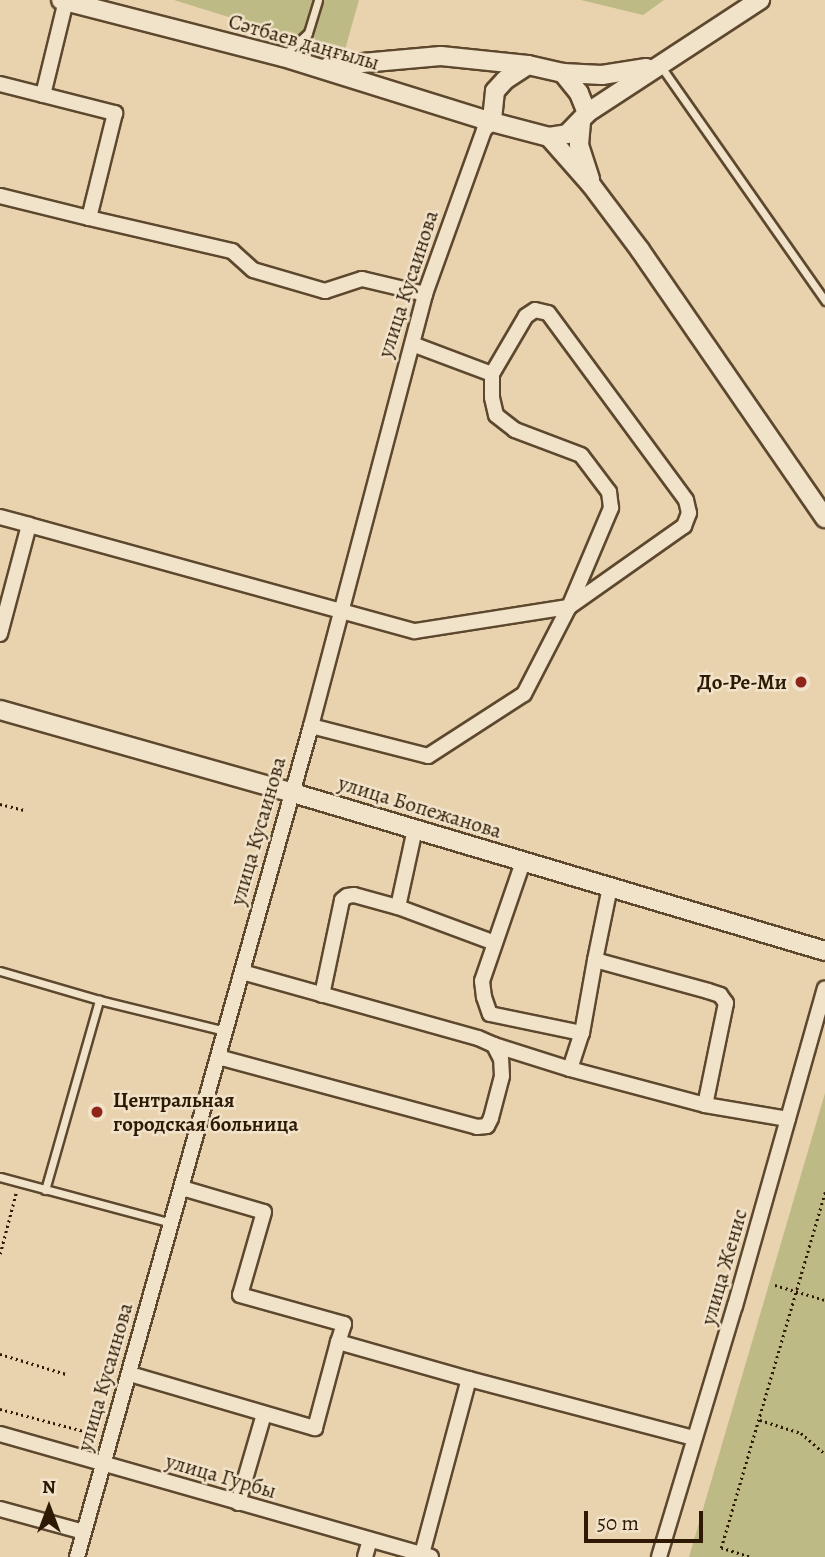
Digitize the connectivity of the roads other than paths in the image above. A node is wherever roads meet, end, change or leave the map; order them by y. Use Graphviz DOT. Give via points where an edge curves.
graph roads {
  1 [pos="318,0"];
  2 [pos="760,0"];
  3 [pos="64,1"];
  4 [pos="282,57"];
  5 [pos="660,64"];
  6 [pos="528,65"];
  7 [pos="314,67"];
  8 [pos="563,73"];
  9 [pos="0,85"];
  10 [pos="43,95"];
  11 [pos="584,118"];
  12 [pos="492,122"];
  13 [pos="549,137"];
  14 [pos="592,186"];
  15 [pos="0,196"];
  16 [pos="89,218"];
  17 [pos="425,294"];
  18 [pos="825,301"];
  19 [pos="412,344"];
  20 [pos="492,374"];
  21 [pos="0,517"];
  22 [pos="825,519"];
  23 [pos="29,525"];
  24 [pos="569,607"];
  25 [pos="340,613"];
  26 [pos="1,629"];
  27 [pos="0,710"];
  28 [pos="311,726"];
  29 [pos="293,793"];
  30 [pos="415,829"];
  31 [pos="523,862"];
  32 [pos="610,887"];
  33 [pos="398,907"];
  34 [pos="495,943"];
  35 [pos="825,951"];
  36 [pos="595,960"];
  37 [pos="0,971"];
  38 [pos="242,972"];
  39 [pos="825,988"];
  40 [pos="322,995"];
  41 [pos="99,1000"];
  42 [pos="225,1031"];
  43 [pos="582,1033"];
  44 [pos="494,1045"];
  45 [pos="218,1057"];
  46 [pos="570,1069"];
  47 [pos="705,1105"];
  48 [pos="788,1119"];
  49 [pos="0,1177"];
  50 [pos="182,1188"];
  51 [pos="45,1190"];
  52 [pos="172,1223"];
  53 [pos="338,1342"];
  54 [pos="130,1374"];
  55 [pos="469,1379"];
  56 [pos="264,1414"];
  57 [pos="0,1434"];
  58 [pos="694,1438"];
  59 [pos="104,1463"];
  60 [pos="238,1503"];
  61 [pos="0,1509"];
  62 [pos="84,1532"];
  63 [pos="370,1540"];
  64 [pos="426,1556"];
  65 [pos="77,1557"];
  66 [pos="366,1557"];
  67 [pos="659,1557"];
  1 -- 4 [label="lane" via="308,33"];
  2 -- 5 [label="street"];
  3 -- 4 [label="street, Сәтбаев даңғылы"];
  3 -- 10 [label="street"];
  4 -- 7 [label="street, Сәтбаев даңғылы"];
  5 -- 8 [label="street" via="602,75"];
  5 -- 11 [label="street"];
  5 -- 18 [label="lane"];
  6 -- 7 [label="street" via="441,56"];
  6 -- 8 [label="street"];
  6 -- 12 [label="street" via="495,91"];
  7 -- 12 [label="street, Сәтбаев даңғылы"];
  8 -- 11 [label="street" via="579,93"];
  9 -- 10 [label="street"];
  10 -- 16 [label="street" via="115,113"];
  11 -- 13 [label="street" via="567,134"];
  11 -- 14 [label="street" via="579,145"];
  12 -- 13 [label="street"];
  12 -- 17 [label="street, улица Кусаинова" via="484,130"];
  13 -- 14 [label="street"];
  14 -- 22 [label="street"];
  15 -- 16 [label="street"];
  16 -- 17 [label="street" via="232,251 253,270 325,291 362,279"];
  17 -- 19 [label="street, улица Кусаинова"];
  19 -- 20 [label="street"];
  19 -- 25 [label="street, улица Кусаинова"];
  20 -- 24 [label="street" via="496,415 515,430 582,455 609,492 611,508"];
  20 -- 24 [label="street" via="526,316 536,310 548,313 686,500 689,513 684,526"];
  21 -- 23 [label="street"];
  23 -- 25 [label="street"];
  23 -- 26 [label="street"];
  24 -- 25 [label="street" via="415,631"];
  24 -- 28 [label="street" via="524,694 428,756"];
  25 -- 28 [label="street, улица Кусаинова"];
  27 -- 29 [label="street, улица Бопежанова"];
  28 -- 29 [label="street, улица Кусаинова"];
  29 -- 30 [label="street, улица Бопежанова"];
  29 -- 38 [label="street, улица Кусаинова"];
  30 -- 31 [label="street, улица Бопежанова"];
  30 -- 33 [label="street"];
  31 -- 32 [label="street, улица Бопежанова"];
  31 -- 34 [label="street"];
  32 -- 35 [label="street, улица Бопежанова"];
  32 -- 36 [label="street"];
  33 -- 34 [label="street"];
  33 -- 40 [label="street" via="354,895 342,900"];
  34 -- 43 [label="street" via="482,981 490,1014"];
  36 -- 43 [label="street"];
  36 -- 47 [label="street" via="720,995 726,1003"];
  37 -- 41 [label="lane"];
  38 -- 40 [label="street"];
  38 -- 42 [label="street, улица Кусаинова"];
  39 -- 48 [label="street, улица Женис"];
  40 -- 44 [label="street"];
  41 -- 42 [label="lane"];
  41 -- 51 [label="lane"];
  42 -- 45 [label="street, улица Кусаинова"];
  43 -- 46 [label="street"];
  44 -- 45 [label="street" via="502,1076 487,1126"];
  44 -- 46 [label="street"];
  45 -- 50 [label="street, улица Кусаинова"];
  46 -- 47 [label="street"];
  47 -- 48 [label="street"];
  48 -- 58 [label="street, улица Женис"];
  49 -- 51 [label="lane"];
  50 -- 52 [label="street, улица Кусаинова"];
  50 -- 53 [label="street" via="264,1212 240,1295 344,1324"];
  51 -- 52 [label="lane"];
  52 -- 54 [label="street, улица Кусаинова"];
  53 -- 55 [label="street"];
  53 -- 56 [label="street" via="315,1428"];
  54 -- 56 [label="street"];
  54 -- 59 [label="street, улица Кусаинова"];
  55 -- 58 [label="street"];
  55 -- 64 [label="street"];
  56 -- 60 [label="street"];
  57 -- 59 [label="street, улица Гурбы"];
  58 -- 67 [label="street, улица Женис"];
  59 -- 60 [label="street, улица Гурбы"];
  59 -- 62 [label="street, улица Кусаинова"];
  60 -- 63 [label="street, улица Гурбы"];
  61 -- 62 [label="street"];
  62 -- 65 [label="street, улица Кусаинова"];
  63 -- 64 [label="street, улица Гурбы"];
  63 -- 66 [label="street"];
}
